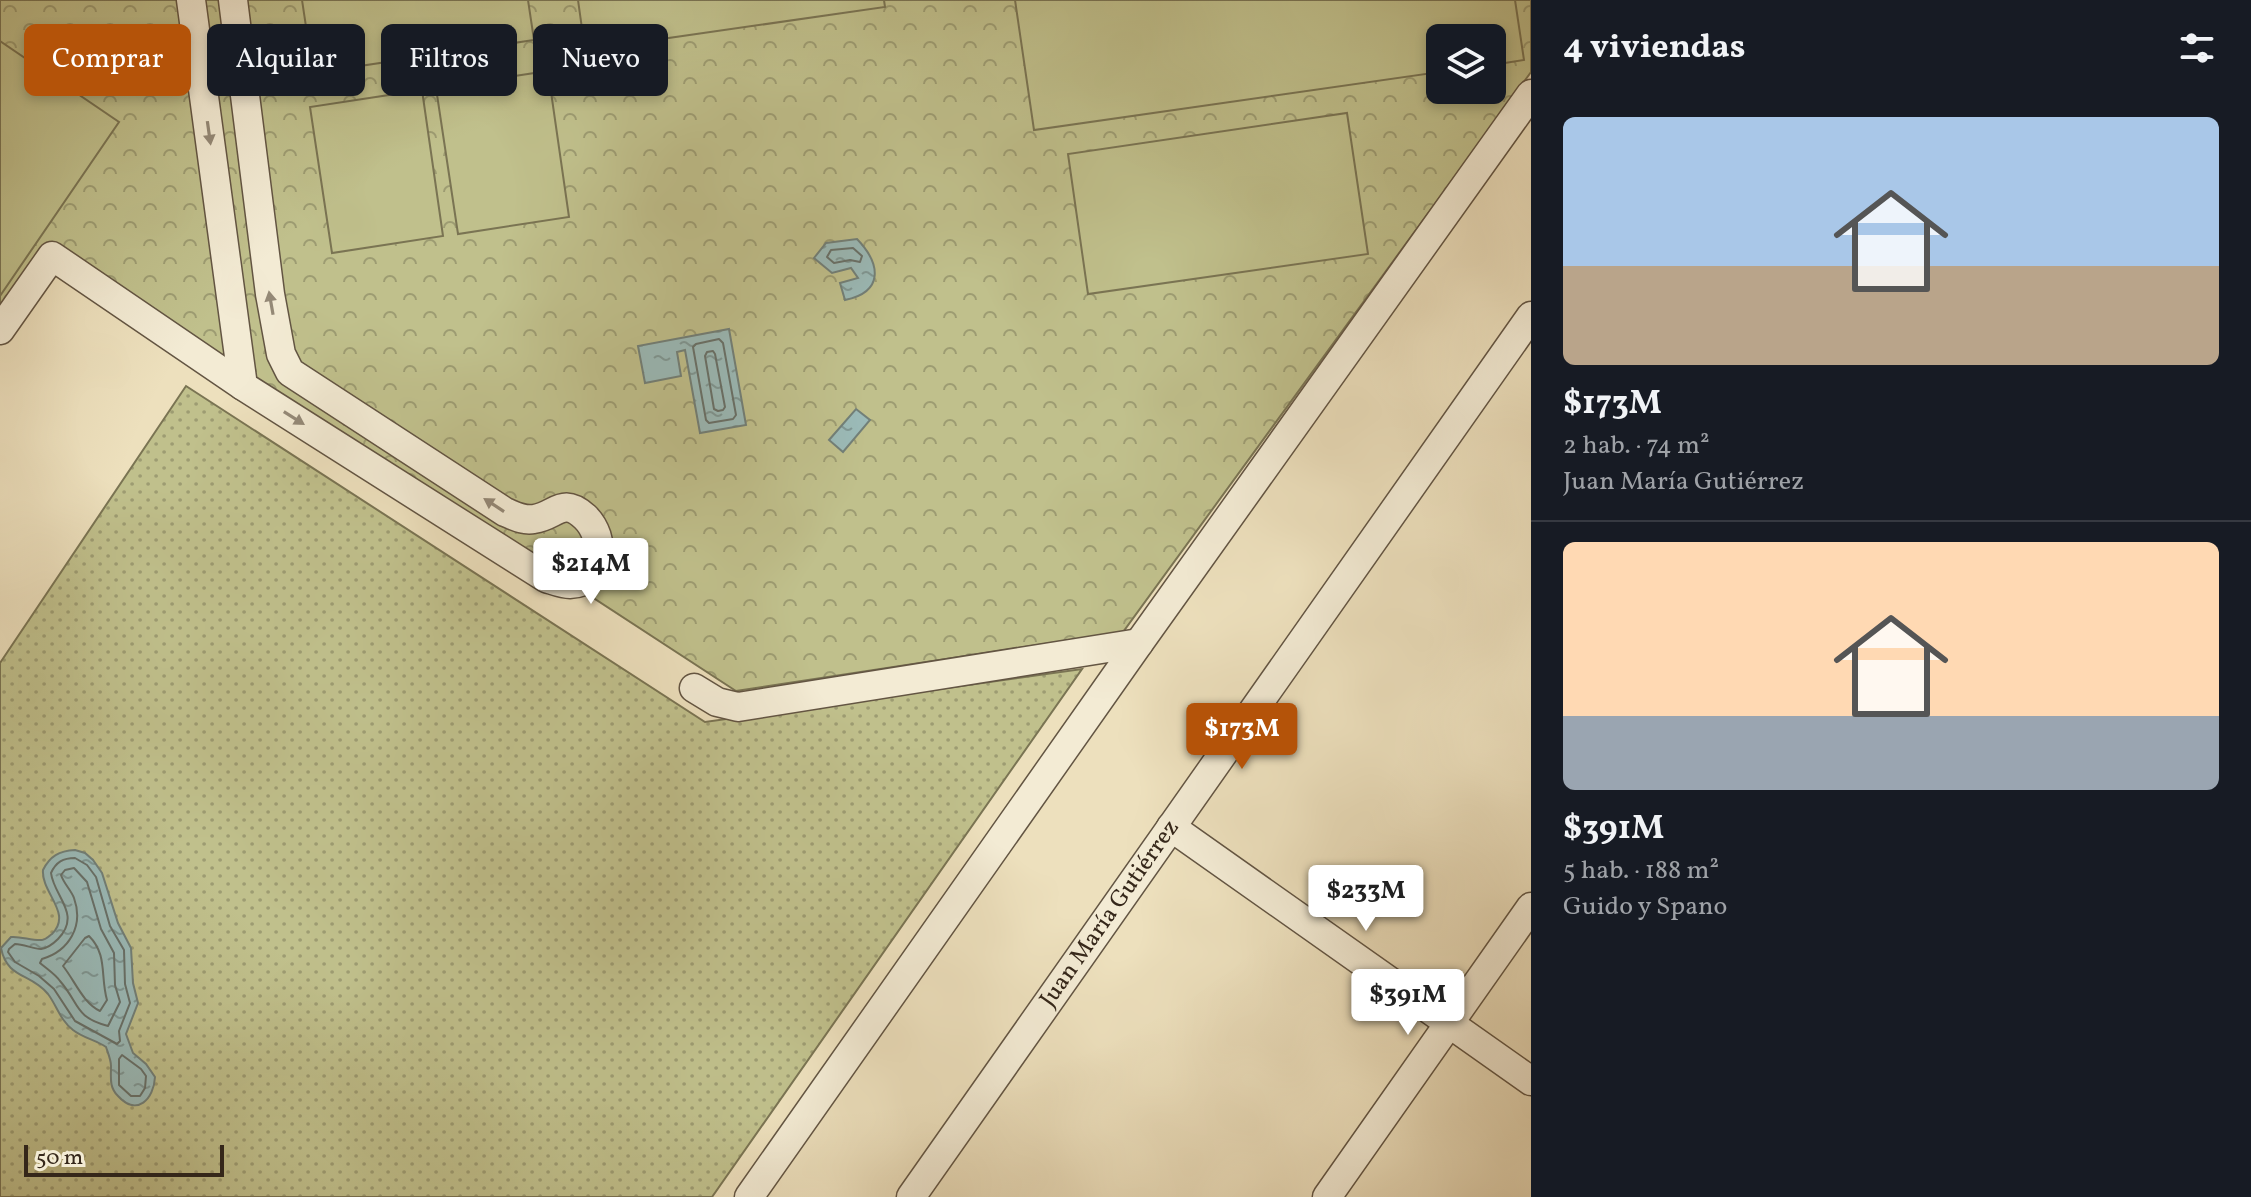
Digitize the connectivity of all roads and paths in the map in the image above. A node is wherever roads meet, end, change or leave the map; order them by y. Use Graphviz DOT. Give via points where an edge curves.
graph roads {
  1 [pos="191,0"];
  2 [pos="233,0"];
  3 [pos="1531,94"];
  4 [pos="1531,316"];
  5 [pos="0,330"];
  6 [pos="243,386"];
  7 [pos="1139,643"];
  8 [pos="694,688"];
  9 [pos="1171,827"];
  10 [pos="1531,907"];
  11 [pos="1450,1024"];
  12 [pos="1531,1081"];
  13 [pos="749,1197"];
  14 [pos="911,1197"];
  15 [pos="1327,1197"];
  1 -- 6 [label="street, one-way"];
  6 -- 2 [label="street, one-way" via="546,578 580,583 599,563 594,528 571,508 522,520 505,512 290,372 281,354 270,294"];
  3 -- 7 [label="street"];
  4 -- 9 [label="street, Juan María Gutiérrez"];
  5 -- 6 [label="street" via="52,256"];
  7 -- 8 [label="street" via="738,707"];
  7 -- 13 [label="street"];
  9 -- 11 [label="street"];
  9 -- 14 [label="street, Juan María Gutiérrez"];
  10 -- 11 [label="street"];
  11 -- 12 [label="street"];
  11 -- 15 [label="street"];
}
